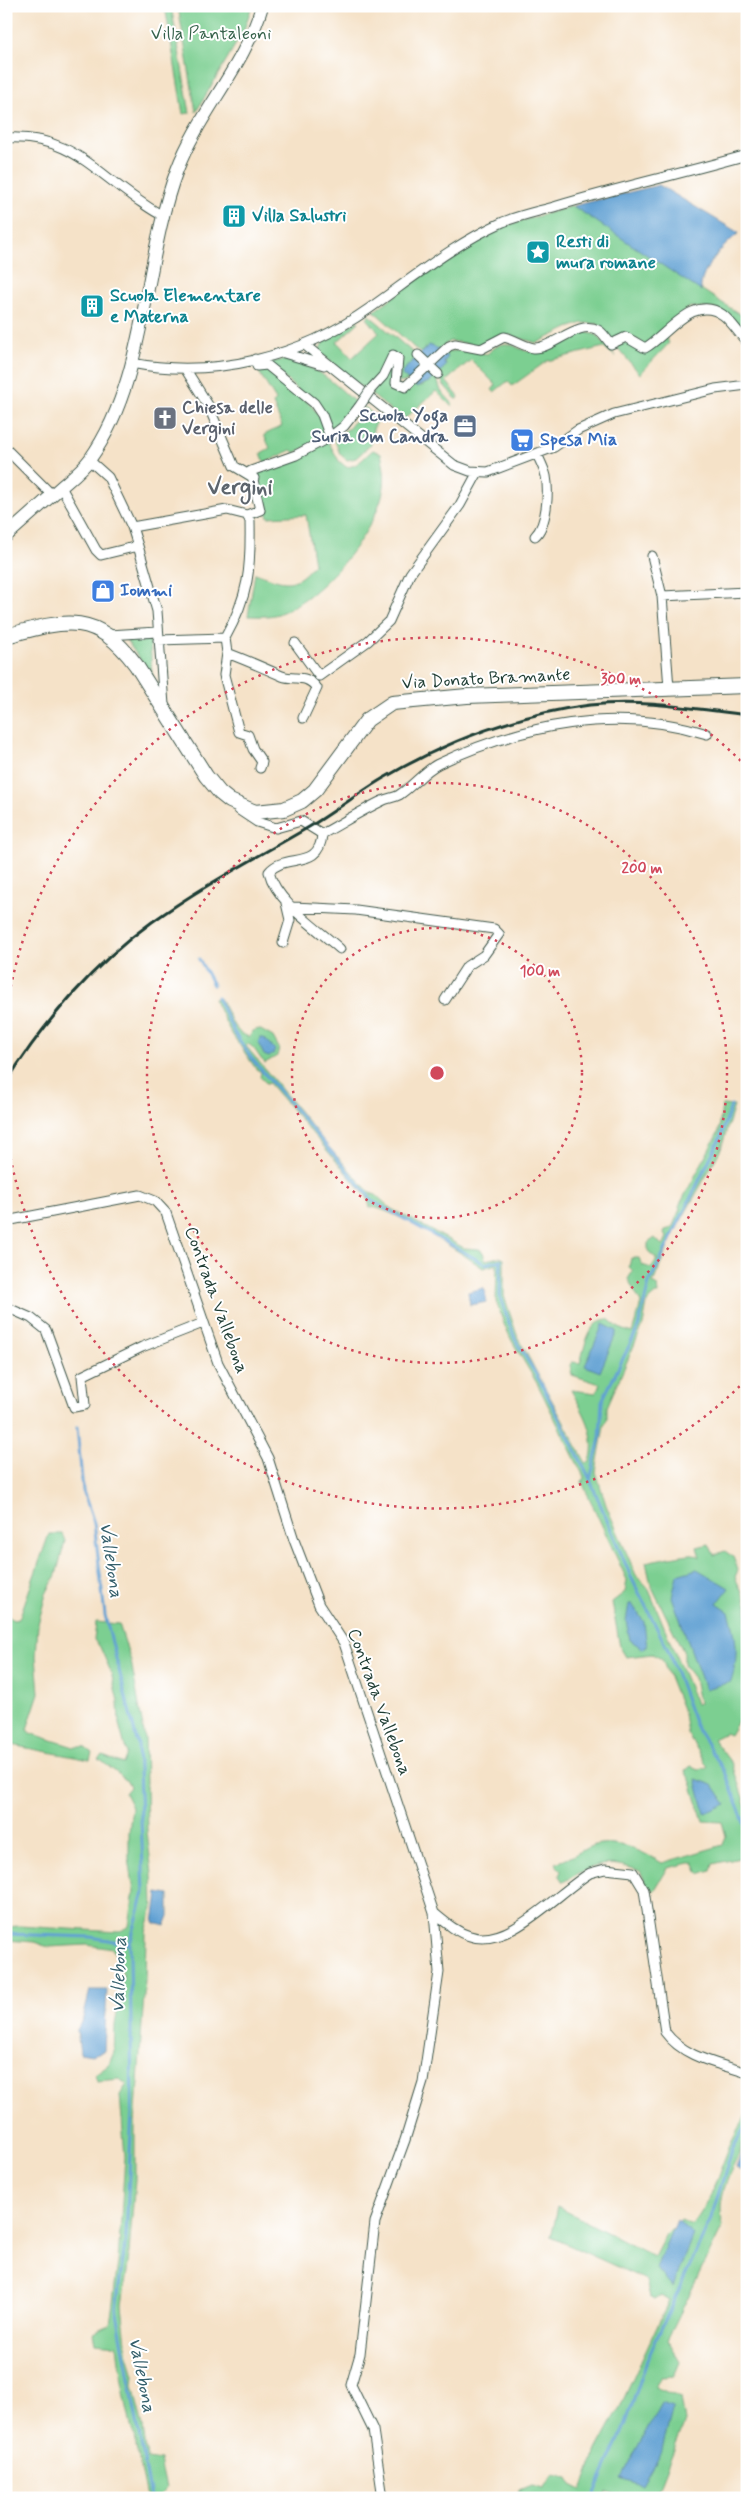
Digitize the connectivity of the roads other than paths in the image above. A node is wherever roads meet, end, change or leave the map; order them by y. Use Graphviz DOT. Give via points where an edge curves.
graph roads {
  1 [pos="262,6"];
  2 [pos="6,138"];
  3 [pos="747,155"];
  4 [pos="164,216"];
  5 [pos="747,342"];
  6 [pos="306,346"];
  7 [pos="281,352"];
  8 [pos="418,355"];
  9 [pos="255,359"];
  10 [pos="131,363"];
  11 [pos="428,364"];
  12 [pos="186,370"];
  13 [pos="334,370"];
  14 [pos="438,374"];
  15 [pos="747,385"];
  16 [pos="330,437"];
  17 [pos="6,450"];
  18 [pos="537,454"];
  19 [pos="90,460"];
  20 [pos="478,472"];
  21 [pos="253,475"];
  22 [pos="56,491"];
  23 [pos="247,514"];
  24 [pos="132,527"];
  25 [pos="6,536"];
  26 [pos="535,536"];
  27 [pos="138,546"];
  28 [pos="652,556"];
  29 [pos="747,592"];
  30 [pos="662,596"];
  31 [pos="109,635"];
  32 [pos="6,636"];
  33 [pos="157,636"];
  34 [pos="225,638"];
  35 [pos="295,643"];
  36 [pos="228,653"];
  37 [pos="747,686"];
  38 [pos="670,688"];
  39 [pos="164,709"];
  40 [pos="303,718"];
  41 [pos="707,734"];
  42 [pos="260,768"];
  43 [pos="230,802"];
  44 [pos="322,834"];
  45 [pos="290,905"];
  46 [pos="283,943"];
  47 [pos="340,950"];
  48 [pos="445,1000"];
  49 [pos="6,1221"];
  50 [pos="6,1307"];
  51 [pos="203,1323"];
  52 [pos="434,1913"];
  53 [pos="747,2073"];
  54 [pos="384,2498"];
  1 -- 4 [label="main road" via="249,42 198,125 180,163"];
  2 -- 4 [label="street" via="50,141 76,153"];
  3 -- 6 [label="street" via="506,221 439,257 369,309"];
  4 -- 10 [label="main road"];
  5 -- 11 [label="street" via="723,315 701,310 684,316 646,348 626,337 612,344 597,329 587,328 534,348 504,337 481,350 455,344 441,351"];
  6 -- 7 [label="street"];
  6 -- 13 [label="street"];
  7 -- 9 [label="street"];
  7 -- 13 [label="street" via="308,358"];
  8 -- 11 [label="street"];
  9 -- 12 [label="street"];
  9 -- 16 [label="street" via="257,366 267,366 314,403"];
  10 -- 12 [label="street"];
  10 -- 19 [label="main road" via="115,412"];
  11 -- 14 [label="street"];
  11 -- 16 [label="street, bridge" via="402,387 396,383 398,358 393,355 383,376 344,426"];
  12 -- 21 [label="street" via="208,406 234,466"];
  13 -- 20 [label="street" via="454,465"];
  15 -- 18 [label="street" via="715,389 614,414"];
  16 -- 21 [label="street"];
  17 -- 22 [label="street"];
  18 -- 20 [label="street" via="488,472"];
  18 -- 26 [label="street" via="547,486 543,522"];
  19 -- 22 [label="main road"];
  19 -- 24 [label="street" via="108,477"];
  20 -- 35 [label="street" via="460,505 410,574 389,621 382,628 319,676"];
  21 -- 23 [label="street" via="260,510"];
  22 -- 25 [label="main road"];
  22 -- 27 [label="street" via="101,555"];
  23 -- 24 [label="street" via="227,510"];
  23 -- 34 [label="street" via="251,567 239,614"];
  24 -- 27 [label="street"];
  27 -- 33 [label="street" via="156,612"];
  28 -- 30 [label="street"];
  29 -- 30 [label="street"];
  30 -- 38 [label="street"];
  31 -- 32 [label="main road, Via Donato Bramante" via="89,625 68,623"];
  31 -- 33 [label="street"];
  31 -- 39 [label="main road, Via Donato Bramante" via="132,659"];
  33 -- 34 [label="street"];
  33 -- 39 [label="street"];
  34 -- 36 [label="street"];
  36 -- 40 [label="street" via="284,677 296,676 311,681 318,688"];
  36 -- 42 [label="street" via="224,675 239,732 248,734 262,762"];
  37 -- 38 [label="main road, Via Donato Bramante"];
  38 -- 43 [label="main road, Via Donato Bramante" via="468,696 392,703 367,720 315,790 302,800 268,812 247,810"];
  39 -- 43 [label="main road, Via Donato Bramante" via="206,776"];
  41 -- 44 [label="street" via="677,724 600,721 556,724 502,737 436,766 398,796 384,800"];
  43 -- 44 [label="street" via="243,813 276,828 301,820"];
  44 -- 45 [label="street" via="316,852 308,858 275,865 269,872 271,880"];
  45 -- 46 [label="street" via="290,920"];
  45 -- 47 [label="street"];
  45 -- 48 [label="street" via="356,910 494,929 499,934 484,955 467,966"];
  49 -- 51 [label="street, Contrada Vallebona" via="130,1196 148,1197 162,1206 166,1213"];
  50 -- 51 [label="street" via="31,1318 46,1330 74,1408 85,1405 82,1376"];
  51 -- 52 [label="street, Contrada Vallebona" via="218,1363 268,1458 319,1605 344,1643"];
  52 -- 53 [label="street" via="470,1937 490,1938 510,1932 590,1873 605,1869 633,1872 644,1890 665,2032 673,2043 689,2053"];
  52 -- 54 [label="street, Contrada Vallebona" via="439,1972 423,2082 375,2222 360,2354 351,2385 373,2430"];
}
